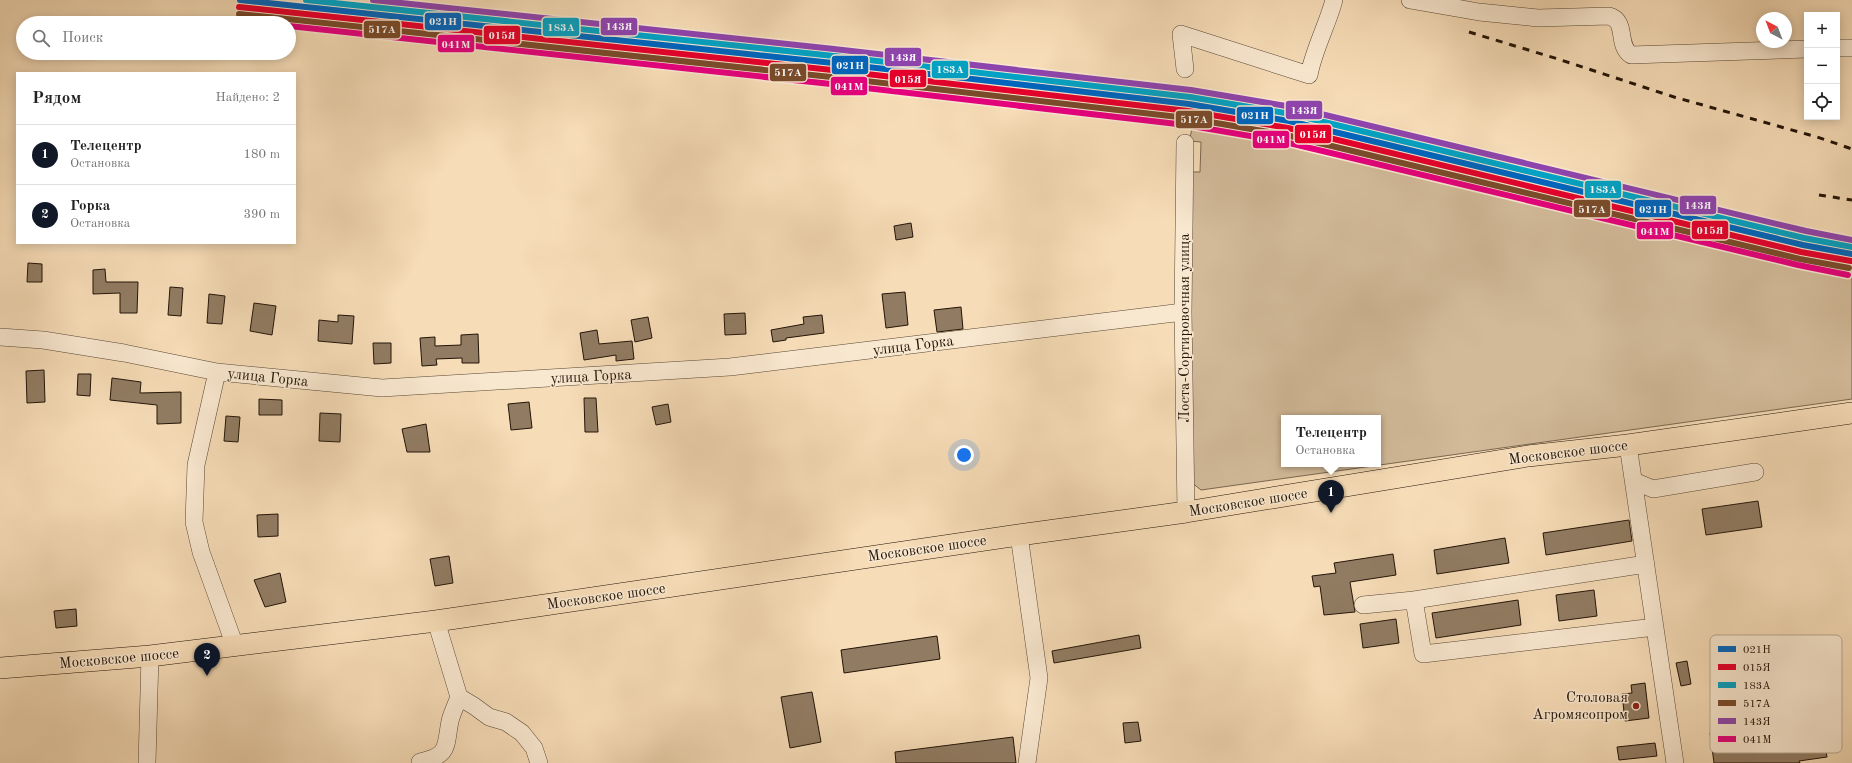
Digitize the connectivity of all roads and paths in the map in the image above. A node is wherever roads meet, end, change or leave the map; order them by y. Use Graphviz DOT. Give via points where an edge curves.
graph roads {
  1 [pos="1334,0"];
  2 [pos="1410,0"];
  3 [pos="1840,48"];
  4 [pos="1852,48"];
  5 [pos="1804,49"];
  6 [pos="1185,69"];
  7 [pos="1185,143"];
  8 [pos="1183,312"];
  9 [pos="0,337"];
  10 [pos="217,372"];
  11 [pos="1852,413"];
  12 [pos="1628,445"];
  13 [pos="1755,472"];
  14 [pos="1634,481"];
  15 [pos="1186,512"];
  16 [pos="1018,535"];
  17 [pos="1646,564"];
  18 [pos="1414,600"];
  19 [pos="1363,605"];
  20 [pos="436,621"];
  21 [pos="1655,627"];
  22 [pos="235,646"];
  23 [pos="150,656"];
  24 [pos="0,668"];
  25 [pos="459,697"];
  26 [pos="420,762"];
  27 [pos="147,763"];
  28 [pos="539,763"];
  29 [pos="1027,763"];
  30 [pos="1674,763"];
  1 -- 6 [label="street" via="1312,57 1309,75 1181,34"];
  2 -- 5 [label="street" via="1479,12 1538,18 1609,16 1616,18 1620,23 1623,45 1631,55"];
  3 -- 4 [label="street"];
  7 -- 8 [label="street, Лоста-Сортировочная улица"];
  8 -- 10 [label="street, улица Горка" via="715,368 382,388"];
  8 -- 15 [label="street, Лоста-Сортировочная улица"];
  9 -- 10 [label="street, улица Горка" via="43,340 124,353"];
  10 -- 22 [label="street" via="196,465 194,522 201,552"];
  11 -- 12 [label="main road, Московское шоссе"];
  12 -- 14 [label="street"];
  12 -- 15 [label="main road, Московское шоссе" via="1528,456"];
  13 -- 14 [label="street" via="1653,489"];
  14 -- 17 [label="street"];
  15 -- 16 [label="main road, Московское шоссе"];
  16 -- 20 [label="main road, Московское шоссе"];
  16 -- 29 [label="street" via="1039,678"];
  17 -- 18 [label="street"];
  17 -- 21 [label="street"];
  18 -- 19 [label="street"];
  18 -- 21 [label="street" via="1423,654"];
  20 -- 22 [label="main road, Московское шоссе"];
  20 -- 25 [label="street"];
  21 -- 30 [label="street"];
  22 -- 23 [label="main road, Московское шоссе"];
  23 -- 24 [label="main road, Московское шоссе"];
  23 -- 27 [label="street"];
  25 -- 26 [label="street" via="450,719 445,748 435,758"];
  25 -- 28 [label="street" via="489,717 506,722 522,733 534,748"];
}
